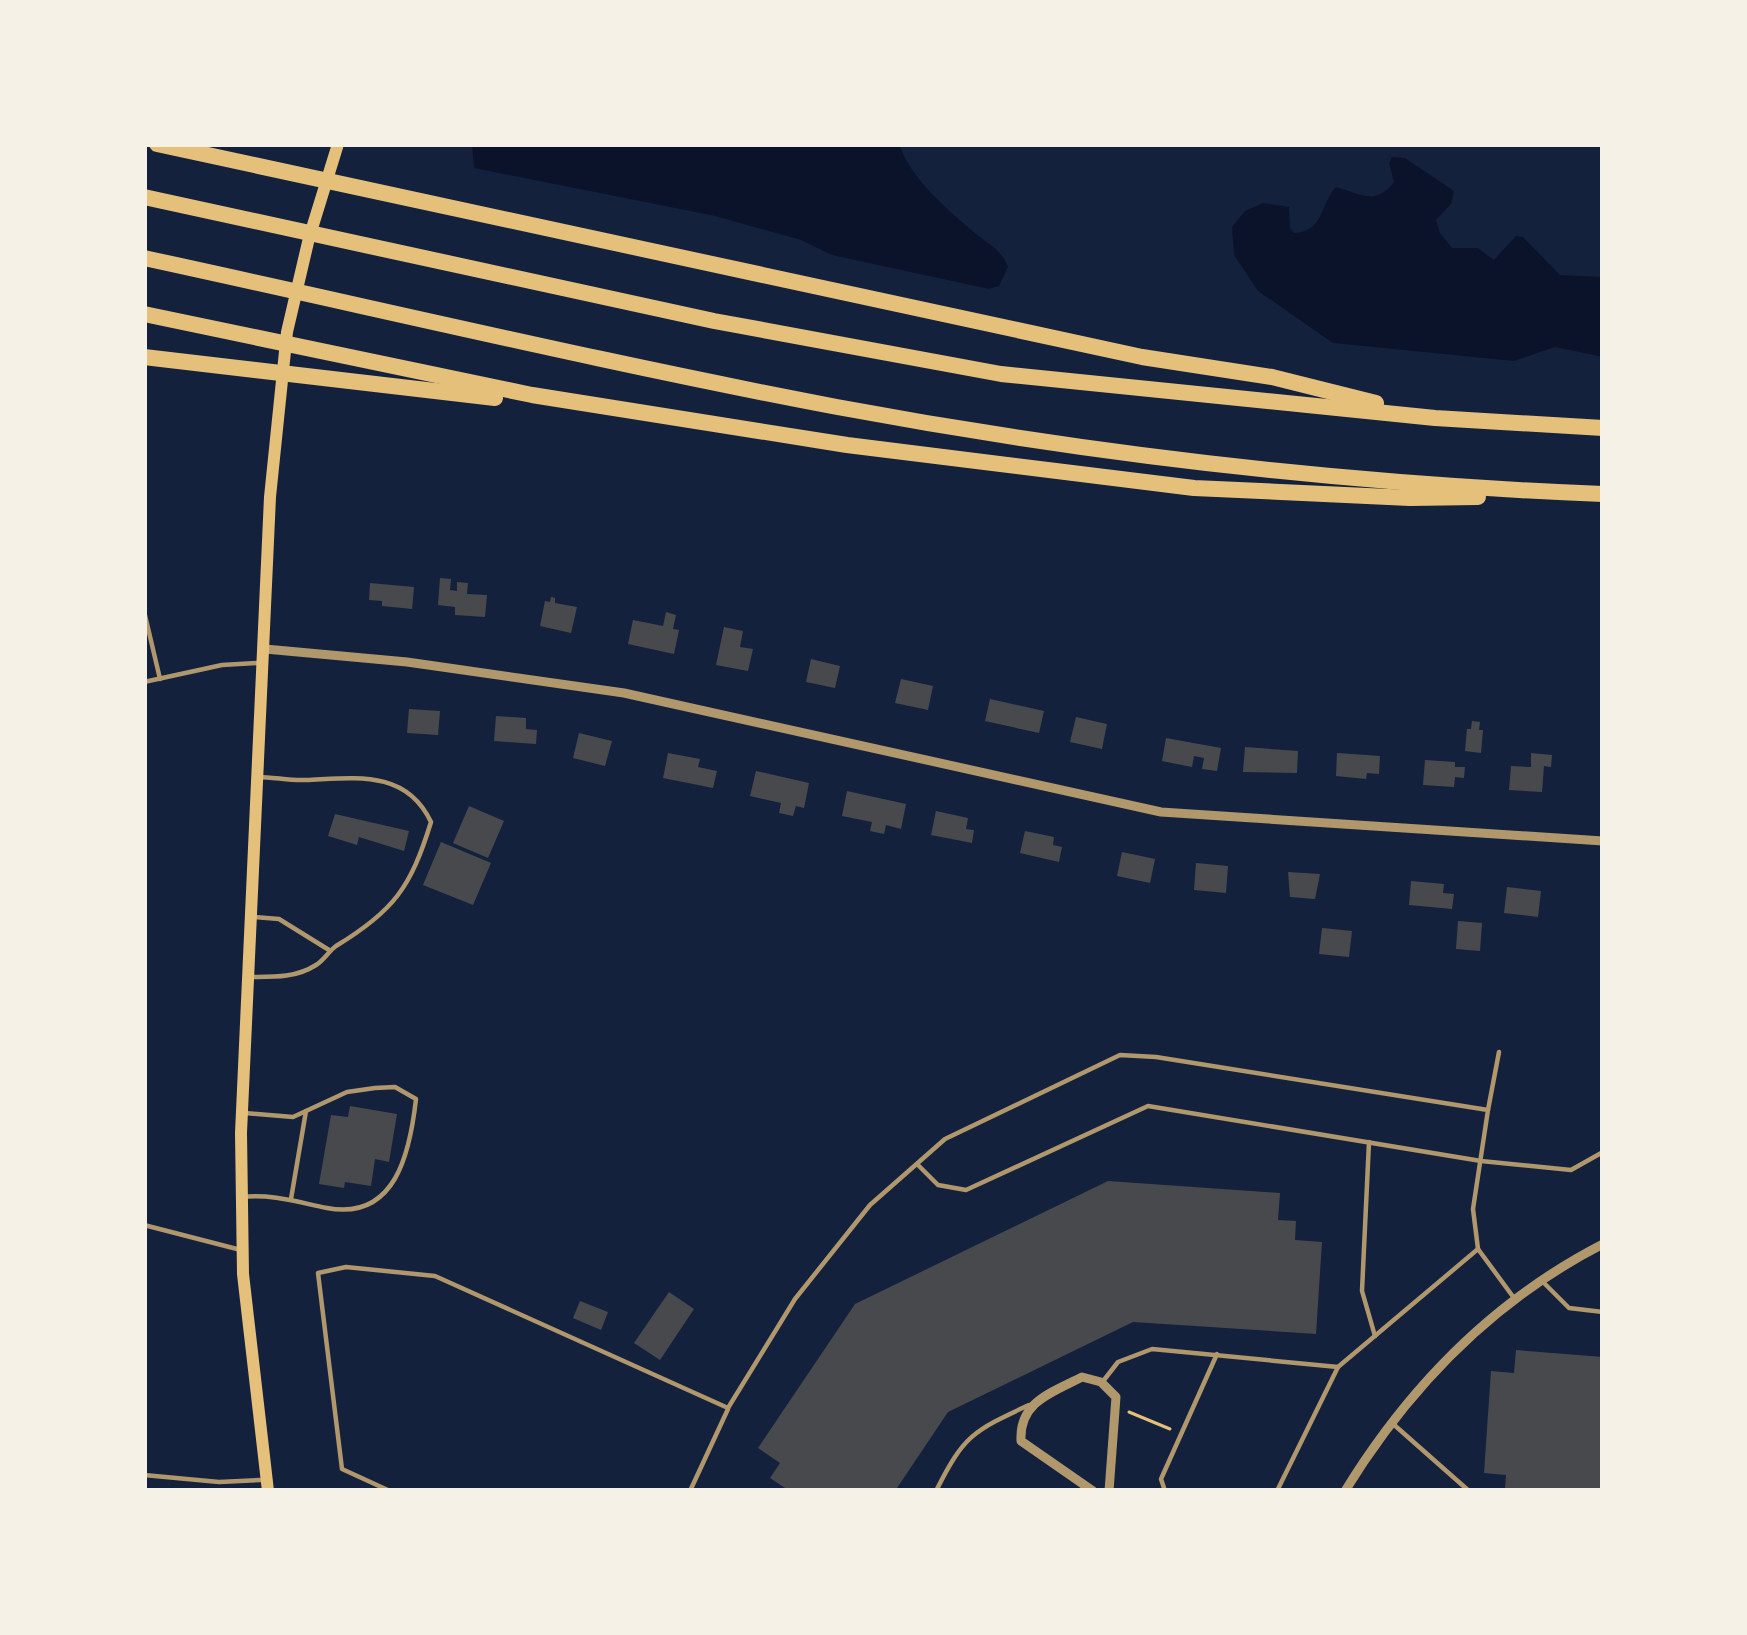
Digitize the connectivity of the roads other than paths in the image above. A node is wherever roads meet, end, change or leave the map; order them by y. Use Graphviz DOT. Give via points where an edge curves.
graph roads {
  1 [pos="157,144"];
  2 [pos="338,144"];
  3 [pos="144,197"];
  4 [pos="144,258"];
  5 [pos="144,314"];
  6 [pos="144,357"];
  7 [pos="1435,418"];
  8 [pos="674,420"];
  9 [pos="1603,428"];
  10 [pos="1598,494"];
  11 [pos="144,610"];
  12 [pos="264,656"];
  13 [pos="160,680"];
  14 [pos="144,682"];
  15 [pos="258,777"];
  16 [pos="1603,841"];
  17 [pos="251,917"];
  18 [pos="329,950"];
  19 [pos="248,977"];
  20 [pos="1499,1052"];
  21 [pos="307,1111"];
  22 [pos="1488,1111"];
  23 [pos="242,1113"];
  24 [pos="1369,1142"];
  25 [pos="1603,1152"];
  26 [pos="1481,1161"];
  27 [pos="917,1164"];
  28 [pos="242,1197"];
  29 [pos="291,1199"];
  30 [pos="144,1226"];
  31 [pos="1603,1244"];
  32 [pos="1478,1249"];
  33 [pos="243,1250"];
  34 [pos="1539,1279"];
  35 [pos="1514,1298"];
  36 [pos="1603,1312"];
  37 [pos="1375,1336"];
  38 [pos="1217,1354"];
  39 [pos="1338,1367"];
  40 [pos="1101,1382"];
  41 [pos="1030,1405"];
  42 [pos="728,1408"];
  43 [pos="1391,1423"];
  44 [pos="144,1475"];
  45 [pos="267,1485"];
  46 [pos="390,1491"];
  47 [pos="690,1491"];
  48 [pos="936,1491"];
  49 [pos="1093,1491"];
  50 [pos="1109,1491"];
  51 [pos="1165,1491"];
  52 [pos="1277,1491"];
  53 [pos="1345,1491"];
  54 [pos="1468,1491"];
  1 -- 7 [label="highway"];
  2 -- 12 [label="main road" via="294,301 274,427"];
  3 -- 7 [label="highway" via="931,363"];
  4 -- 10 [label="highway" via="912,420 1304,473"];
  5 -- 8 [label="highway"];
  6 -- 8 [label="highway"];
  7 -- 9 [label="highway"];
  8 -- 10 [label="highway" via="1194,488 1410,499"];
  11 -- 13 [label="lane"];
  12 -- 13 [label="lane"];
  12 -- 15 [label="main road"];
  12 -- 16 [label="street" via="407,662 624,693 1161,812"];
  13 -- 14 [label="lane"];
  15 -- 17 [label="main road"];
  15 -- 18 [label="lane" via="389,782 423,805 430,822 399,899"];
  17 -- 18 [label="lane" via="279,919"];
  17 -- 19 [label="main road"];
  18 -- 19 [label="lane" via="305,970"];
  19 -- 23 [label="main road"];
  20 -- 22 [label="lane"];
  21 -- 23 [label="lane"];
  21 -- 29 [label="lane"];
  21 -- 29 [label="lane" via="375,1088 395,1087 416,1099 411,1146 380,1197 345,1210"];
  22 -- 26 [label="lane"];
  22 -- 27 [label="lane" via="1120,1055 945,1139"];
  23 -- 28 [label="main road"];
  24 -- 26 [label="lane"];
  24 -- 27 [label="lane" via="1148,1106 966,1190 938,1186"];
  24 -- 37 [label="lane" via="1362,1292"];
  25 -- 26 [label="lane" via="1571,1170"];
  26 -- 32 [label="lane" via="1473,1210"];
  27 -- 42 [label="lane" via="870,1205 795,1299"];
  28 -- 29 [label="lane"];
  28 -- 33 [label="main road"];
  30 -- 33 [label="lane"];
  31 -- 34 [label="street"];
  32 -- 35 [label="lane"];
  32 -- 37 [label="lane"];
  33 -- 45 [label="main road"];
  34 -- 35 [label="street"];
  34 -- 36 [label="lane" via="1569,1308"];
  35 -- 43 [label="street"];
  37 -- 39 [label="lane"];
  38 -- 39 [label="lane"];
  38 -- 40 [label="lane" via="1152,1348 1118,1362"];
  38 -- 51 [label="lane" via="1161,1478"];
  39 -- 52 [label="lane"];
  40 -- 41 [label="street" via="1082,1377"];
  40 -- 50 [label="street" via="1116,1397"];
  41 -- 48 [label="lane" via="977,1429"];
  41 -- 49 [label="street" via="1021,1441"];
  42 -- 46 [label="lane" via="434,1276 346,1267 318,1273 342,1469"];
  42 -- 47 [label="lane"];
  43 -- 53 [label="street"];
  43 -- 54 [label="lane"];
  44 -- 45 [label="lane"];
}
